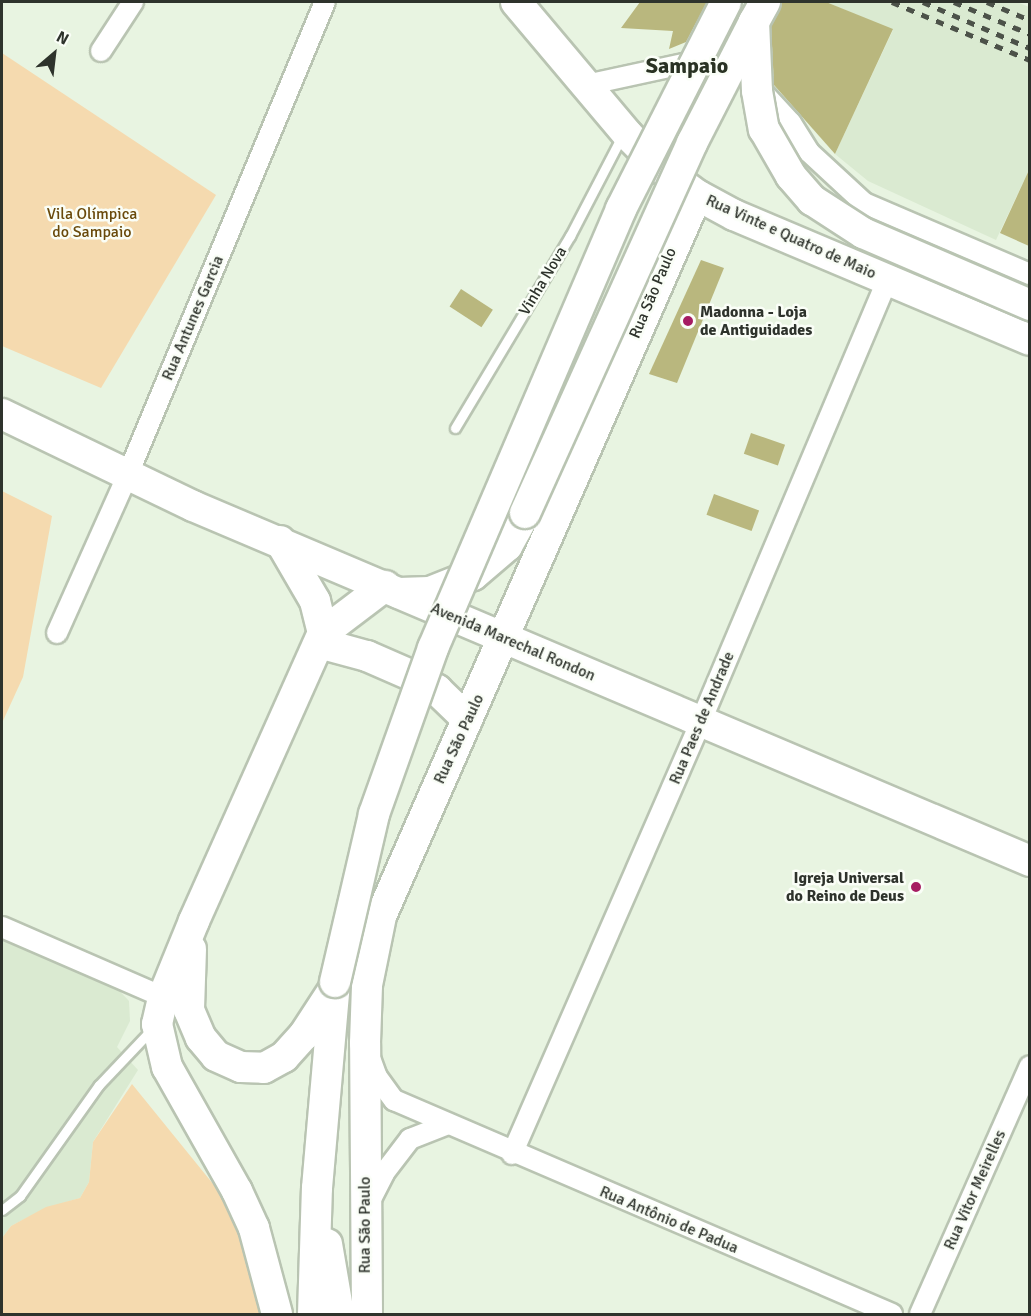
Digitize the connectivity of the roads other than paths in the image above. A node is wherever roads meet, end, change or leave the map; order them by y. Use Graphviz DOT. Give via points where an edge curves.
graph roads {
  1 [pos="133,2"];
  2 [pos="325,2"];
  3 [pos="516,2"];
  4 [pos="726,2"];
  5 [pos="760,11"];
  6 [pos="101,51"];
  7 [pos="586,85"];
  8 [pos="625,131"];
  9 [pos="697,195"];
  10 [pos="1029,274"];
  11 [pos="887,280"];
  12 [pos="1029,305"];
  13 [pos="1029,340"];
  14 [pos="2,414"];
  15 [pos="455,428"];
  16 [pos="128,474"];
  17 [pos="280,541"];
  18 [pos="392,590"];
  19 [pos="57,633"];
  20 [pos="321,638"];
  21 [pos="504,638"];
  22 [pos="467,720"];
  23 [pos="701,721"];
  24 [pos="1029,861"];
  25 [pos="194,921"];
  26 [pos="2,927"];
  27 [pos="334,986"];
  28 [pos="160,1011"];
  29 [pos="364,1043"];
  30 [pos="1029,1066"];
  31 [pos="448,1124"];
  32 [pos="512,1154"];
  33 [pos="317,1188"];
  34 [pos="366,1209"];
  35 [pos="2,1210"];
  36 [pos="277,1314"];
  37 [pos="313,1314"];
  38 [pos="339,1314"];
  39 [pos="367,1314"];
  40 [pos="892,1314"];
  41 [pos="920,1314"];
  1 -- 6 [label="street"];
  2 -- 16 [label="street, Rua Antunes Garcia"];
  3 -- 7 [label="main road, Rua Vinte e Quatro de Maio"];
  4 -- 27 [label="main road, bridge" via="621,209 433,648 374,814"];
  5 -- 12 [label="main road, bridge" via="754,66 764,129 791,176 812,200 863,233"];
  5 -- 18 [label="main road, bridge" via="692,143 507,546 473,575 430,591"];
  7 -- 8 [label="main road, Rua Vinte e Quatro de Maio"];
  7 -- 10 [label="street" via="706,59 744,72 791,123 809,152 864,203"];
  8 -- 9 [label="main road, Rua Vinte e Quatro de Maio" via="662,169"];
  8 -- 15 [label="lane, Vinha Nova" via="570,236"];
  9 -- 11 [label="main road, Rua Vinte e Quatro de Maio" via="734,215"];
  9 -- 21 [label="main road, Rua São Paulo"];
  11 -- 13 [label="main road, Rua Vinte e Quatro de Maio"];
  11 -- 23 [label="street, Rua Paes de Andrade"];
  14 -- 16 [label="main road, Avenida Marechal Rondon"];
  16 -- 17 [label="main road, Avenida Marechal Rondon"];
  16 -- 19 [label="street, Rua Antunes Garcia"];
  17 -- 18 [label="main road, Avenida Marechal Rondon"];
  17 -- 20 [label="main road" via="315,601"];
  18 -- 20 [label="main road"];
  18 -- 21 [label="main road, Avenida Marechal Rondon"];
  20 -- 22 [label="main road" via="413,676 446,697"];
  20 -- 25 [label="main road"];
  21 -- 22 [label="main road, Rua São Paulo"];
  21 -- 23 [label="main road, Avenida Marechal Rondon"];
  22 -- 29 [label="main road, Rua São Paulo" via="394,878 381,916 367,985"];
  23 -- 24 [label="main road, Avenida Marechal Rondon"];
  23 -- 32 [label="street, Rua Paes de Andrade"];
  25 -- 27 [label="main road" via="187,972 189,1010 201,1038 216,1056 241,1067 264,1068 284,1057 304,1035"];
  25 -- 28 [label="main road"];
  26 -- 28 [label="street"];
  27 -- 33 [label="main road"];
  28 -- 35 [label="lane" via="99,1085 20,1196"];
  28 -- 36 [label="main road" via="166,1067 254,1228"];
  29 -- 31 [label="street, Rua Antônio de Padua" via="377,1077 394,1100"];
  29 -- 34 [label="main road, Rua São Paulo"];
  30 -- 41 [label="street, Rua Vitor Meirelles"];
  31 -- 32 [label="street, Rua Antônio de Padua"];
  31 -- 34 [label="street" via="410,1139 384,1173"];
  32 -- 40 [label="street, Rua Antônio de Padua"];
  33 -- 37 [label="main road"];
  33 -- 38 [label="main road"];
  34 -- 39 [label="main road, Rua São Paulo"];
}
